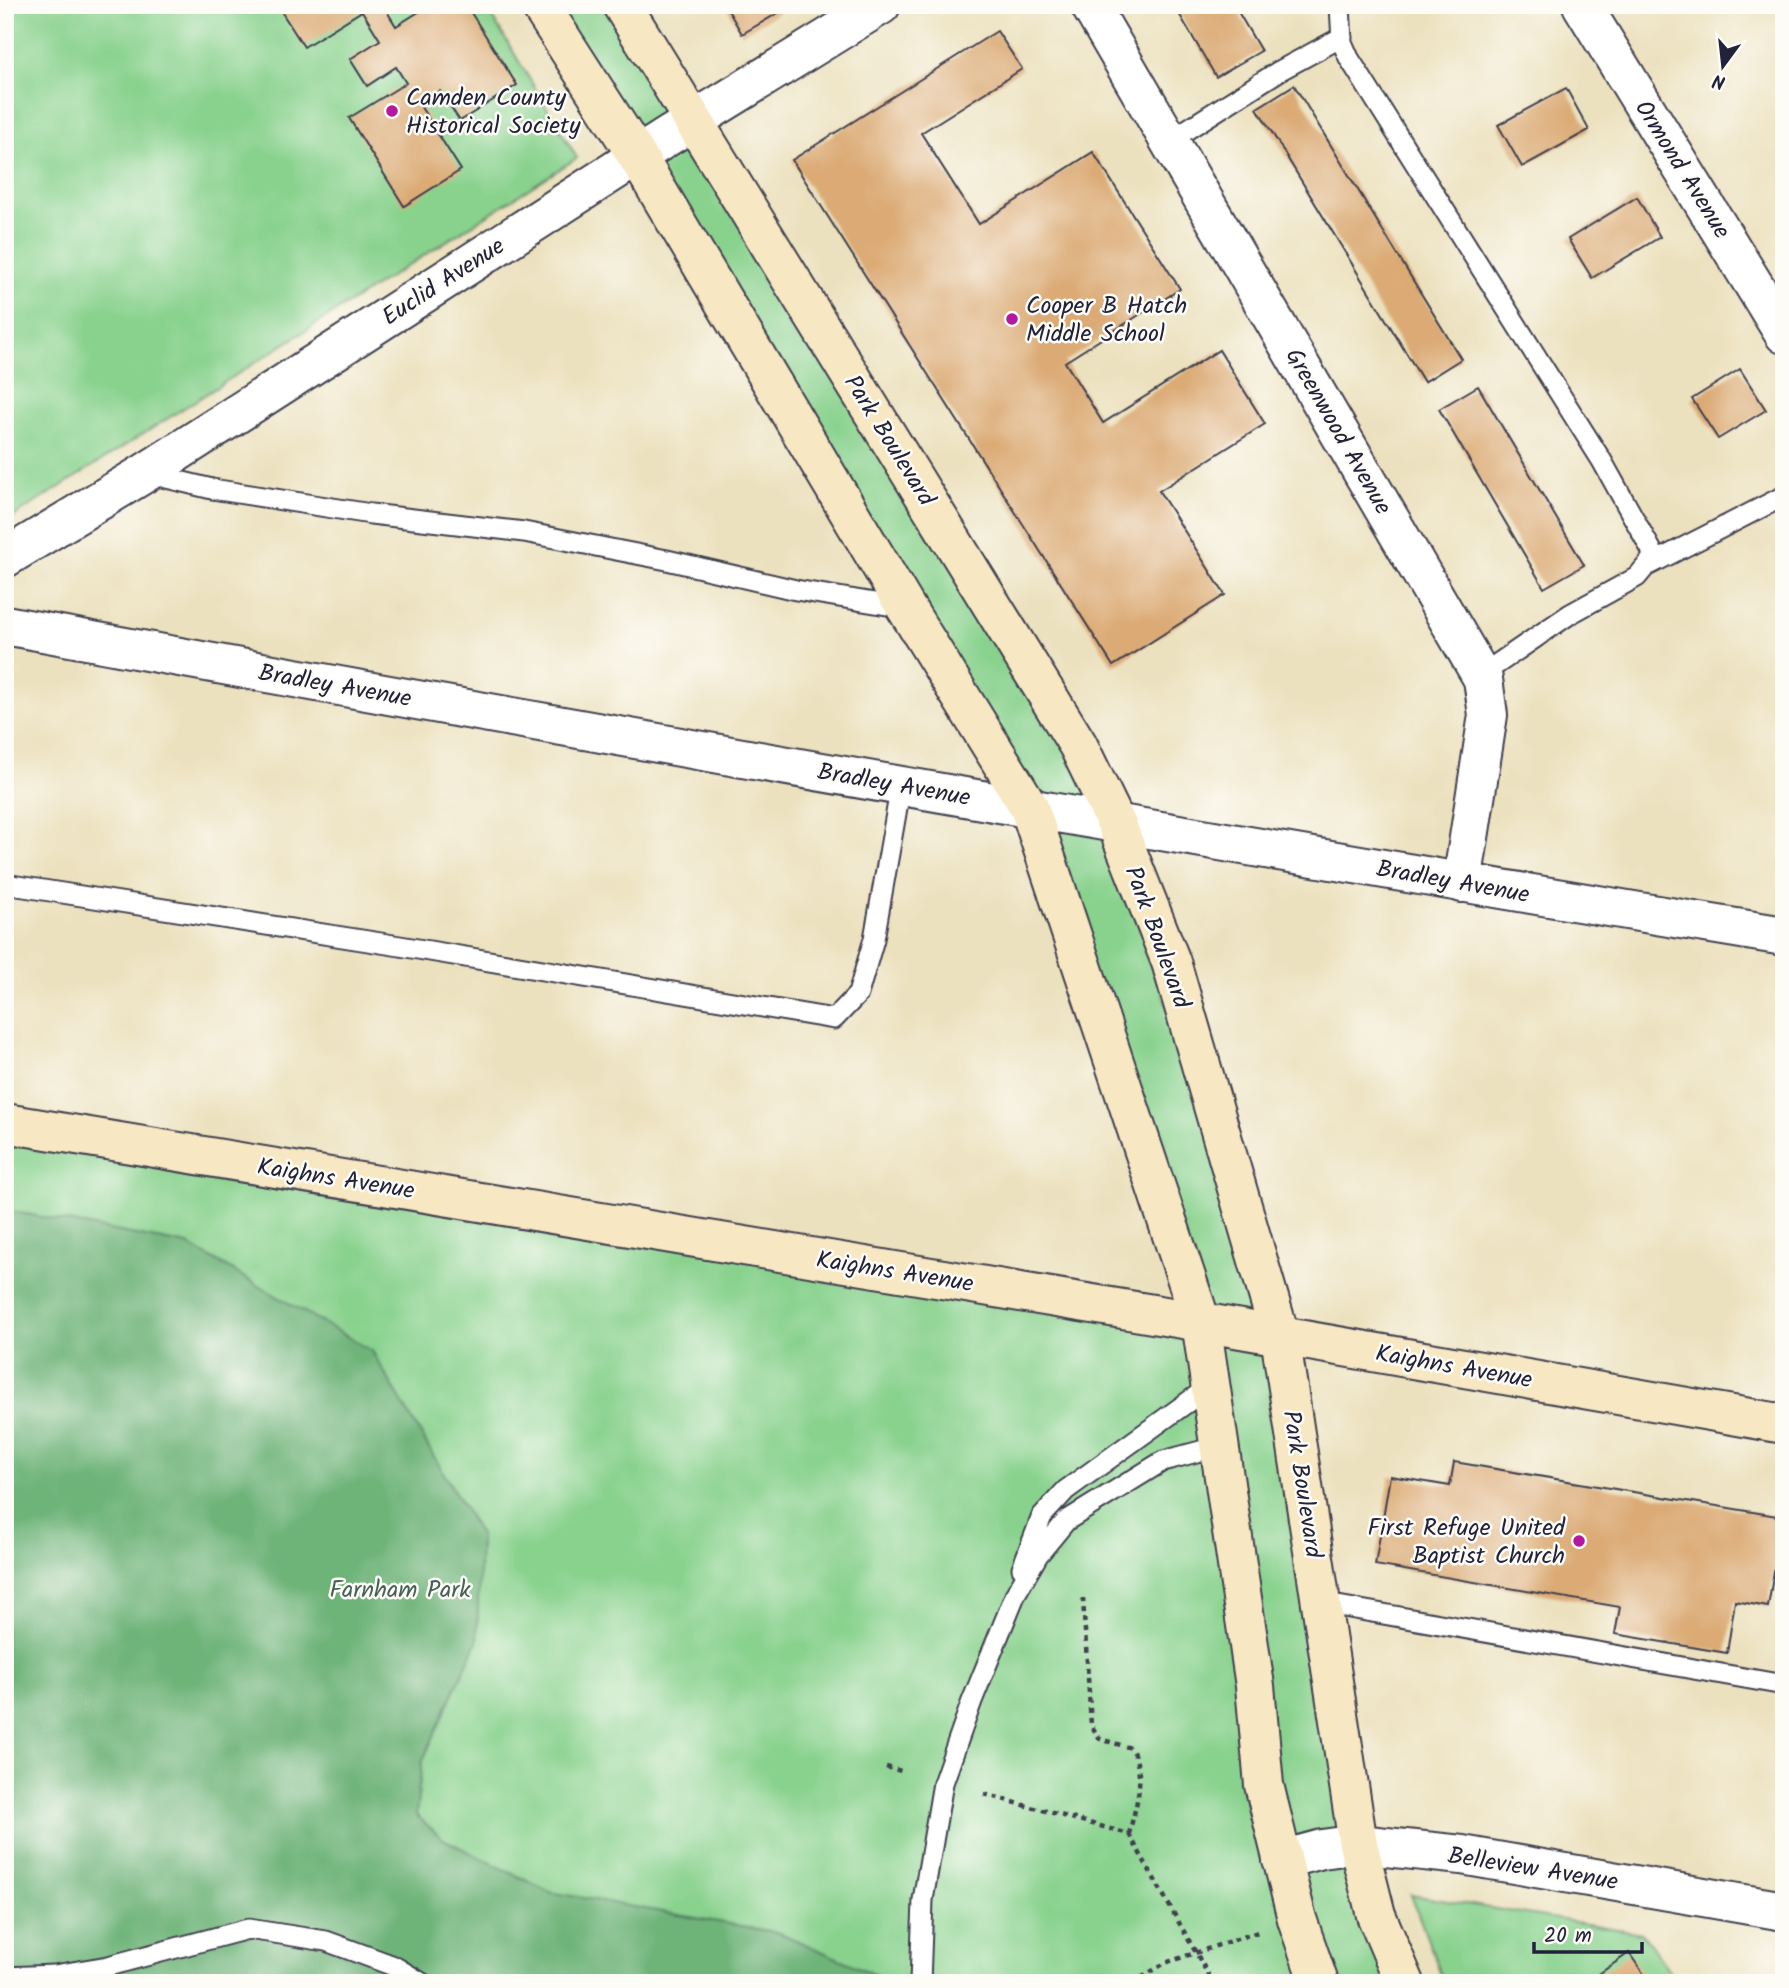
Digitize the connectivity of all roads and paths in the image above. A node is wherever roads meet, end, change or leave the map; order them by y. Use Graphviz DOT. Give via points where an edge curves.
graph roads {
  1 [pos="540,5"];
  2 [pos="622,5"];
  3 [pos="1090,5"];
  4 [pos="1340,5"];
  5 [pos="1582,5"];
  6 [pos="876,6"];
  7 [pos="1342,37"];
  8 [pos="693,120"];
  9 [pos="1169,141"];
  10 [pos="637,156"];
  11 [pos="1784,334"];
  12 [pos="145,473"];
  13 [pos="1784,496"];
  14 [pos="5,558"];
  15 [pos="1649,565"];
  16 [pos="906,608"];
  17 [pos="5,625"];
  18 [pos="1481,675"];
  19 [pos="901,785"];
  20 [pos="1028,807"];
  21 [pos="1116,823"];
  22 [pos="1462,883"];
  23 [pos="5,884"];
  24 [pos="1784,936"];
  25 [pos="5,1122"];
  26 [pos="1200,1322"];
  27 [pos="1280,1336"];
  28 [pos="1210,1386"];
  29 [pos="1784,1424"];
  30 [pos="1219,1446"];
  31 [pos="1016,1593"];
  32 [pos="1083,1599"];
  33 [pos="1321,1603"];
  34 [pos="1784,1685"];
  35 [pos="886,1767"];
  36 [pos="905,1772"];
  37 [pos="984,1794"];
  38 [pos="1129,1835"];
  39 [pos="1358,1844"];
  40 [pos="1283,1860"];
  41 [pos="1784,1911"];
  42 [pos="1266,1929"];
  43 [pos="1195,1952"];
  44 [pos="5,1977"];
  45 [pos="422,1983"];
  46 [pos="920,1983"];
  47 [pos="1133,1983"];
  48 [pos="1213,1983"];
  49 [pos="1319,1983"];
  50 [pos="1405,1983"];
  1 -- 10 [label="street"];
  2 -- 8 [label="street, Park Boulevard"];
  3 -- 9 [label="street, Greenwood Avenue"];
  4 -- 7 [label="lane"];
  5 -- 11 [label="street, Ormond Avenue"];
  6 -- 8 [label="street, Euclid Avenue"];
  7 -- 9 [label="lane"];
  7 -- 15 [label="lane" via="1349,58 1602,461 1652,551"];
  8 -- 10 [label="street, Euclid Avenue"];
  8 -- 21 [label="street, Park Boulevard" via="1078,745"];
  9 -- 18 [label="street, Greenwood Avenue"];
  10 -- 12 [label="street, Euclid Avenue"];
  10 -- 16 [label="street"];
  12 -- 14 [label="street, Euclid Avenue"];
  12 -- 16 [label="lane" via="212,489 524,533 667,559 796,590"];
  13 -- 15 [label="lane"];
  15 -- 18 [label="lane"];
  16 -- 20 [label="street"];
  17 -- 19 [label="street, Bradley Avenue"];
  18 -- 22 [label="street, Greenwood Avenue" via="1488,715"];
  19 -- 20 [label="street, Bradley Avenue"];
  19 -- 23 [label="lane" via="874,939 858,995 834,1020"];
  20 -- 21 [label="street, Bradley Avenue"];
  20 -- 26 [label="street"];
  21 -- 22 [label="street, Bradley Avenue"];
  21 -- 27 [label="street, Park Boulevard" via="1171,962"];
  22 -- 24 [label="street, Bradley Avenue"];
  25 -- 26 [label="street, Kaighns Avenue"];
  26 -- 27 [label="street, Kaighns Avenue"];
  26 -- 28 [label="street"];
  27 -- 29 [label="street, Kaighns Avenue"];
  27 -- 33 [label="street, Park Boulevard"];
  28 -- 30 [label="street"];
  28 -- 31 [label="lane" via="1066,1490 1042,1516 1024,1558"];
  30 -- 31 [label="lane" via="1163,1461 1066,1521 1038,1555"];
  30 -- 40 [label="street" via="1255,1686 1264,1785"];
  31 -- 46 [label="lane" via="943,1783 923,1900"];
  32 -- 38 [label="path" via="1091,1724 1100,1739 1131,1748 1139,1761 1141,1784"];
  33 -- 34 [label="lane"];
  33 -- 39 [label="street, Park Boulevard"];
  35 -- 36 [label="path"];
  37 -- 38 [label="path"];
  38 -- 43 [label="path"];
  39 -- 40 [label="street, Belleview Avenue"];
  39 -- 41 [label="street, Belleview Avenue" via="1462,1855"];
  39 -- 50 [label="street, Park Boulevard" via="1376,1915"];
  40 -- 49 [label="street"];
  42 -- 43 [label="path"];
  43 -- 47 [label="path" via="1164,1963"];
  43 -- 48 [label="path"];
  44 -- 45 [label="lane" via="108,1966 248,1929 326,1941 394,1966"];
}
